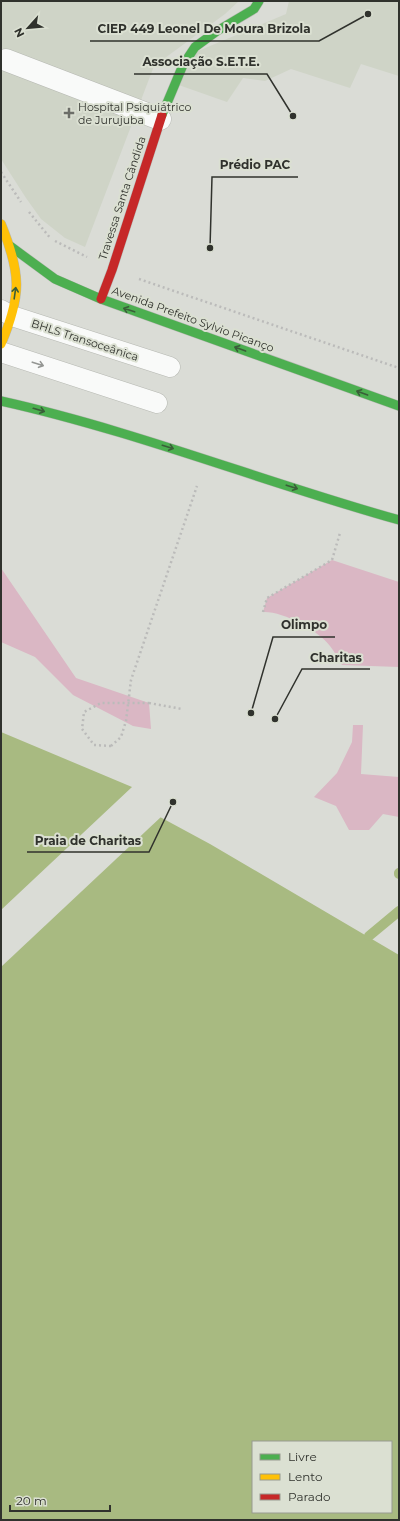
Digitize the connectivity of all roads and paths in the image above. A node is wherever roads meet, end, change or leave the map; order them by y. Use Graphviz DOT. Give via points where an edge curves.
graph roads {
  1 [pos="259,1"];
  2 [pos="6,60"];
  3 [pos="160,119"];
  4 [pos="1,172"];
  5 [pos="1,224"];
  6 [pos="10,246"];
  7 [pos="112,270"];
  8 [pos="101,299"];
  9 [pos="7,313"];
  10 [pos="1,344"];
  11 [pos="1,352"];
  12 [pos="170,367"];
  13 [pos="399,368"];
  14 [pos="1,401"];
  15 [pos="157,403"];
  16 [pos="399,406"];
  17 [pos="206,459"];
  18 [pos="349,506"];
  19 [pos="399,520"];
  20 [pos="263,612"];
  21 [pos="182,709"];
  1 -- 3 [label="main road, Travessa Santa Cândida" via="254,10 195,47 183,65"];
  2 -- 3 [label="street"];
  3 -- 7 [label="main road, Travessa Santa Cândida"];
  4 -- 7 [label="path" via="16,196 52,240"];
  5 -- 6 [label="main road"];
  6 -- 8 [label="main road, Avenida Prefeito Sylvio Picanço" via="55,279"];
  9 -- 6 [label="main road, one-way" via="17,280"];
  7 -- 8 [label="main road, Travessa Santa Cândida"];
  7 -- 13 [label="path"];
  16 -- 8 [label="main road, Avenida Prefeito Sylvio Picanço, one-way"];
  9 -- 10 [label="main road"];
  9 -- 12 [label="lane, BHLS Transoceânica"];
  11 -- 15 [label="lane, one-way"];
  14 -- 17 [label="main road, one-way"];
  17 -- 18 [label="main road, one-way"];
  17 -- 21 [label="path, bridge" via="131,680 129,701 128,708 127,715 126,721 121,737 111,746 94,745 82,729 84,712 101,703 122,703 128,703 135,703 149,703"];
  18 -- 19 [label="main road"];
  18 -- 20 [label="path" via="332,560 267,598"];
}
